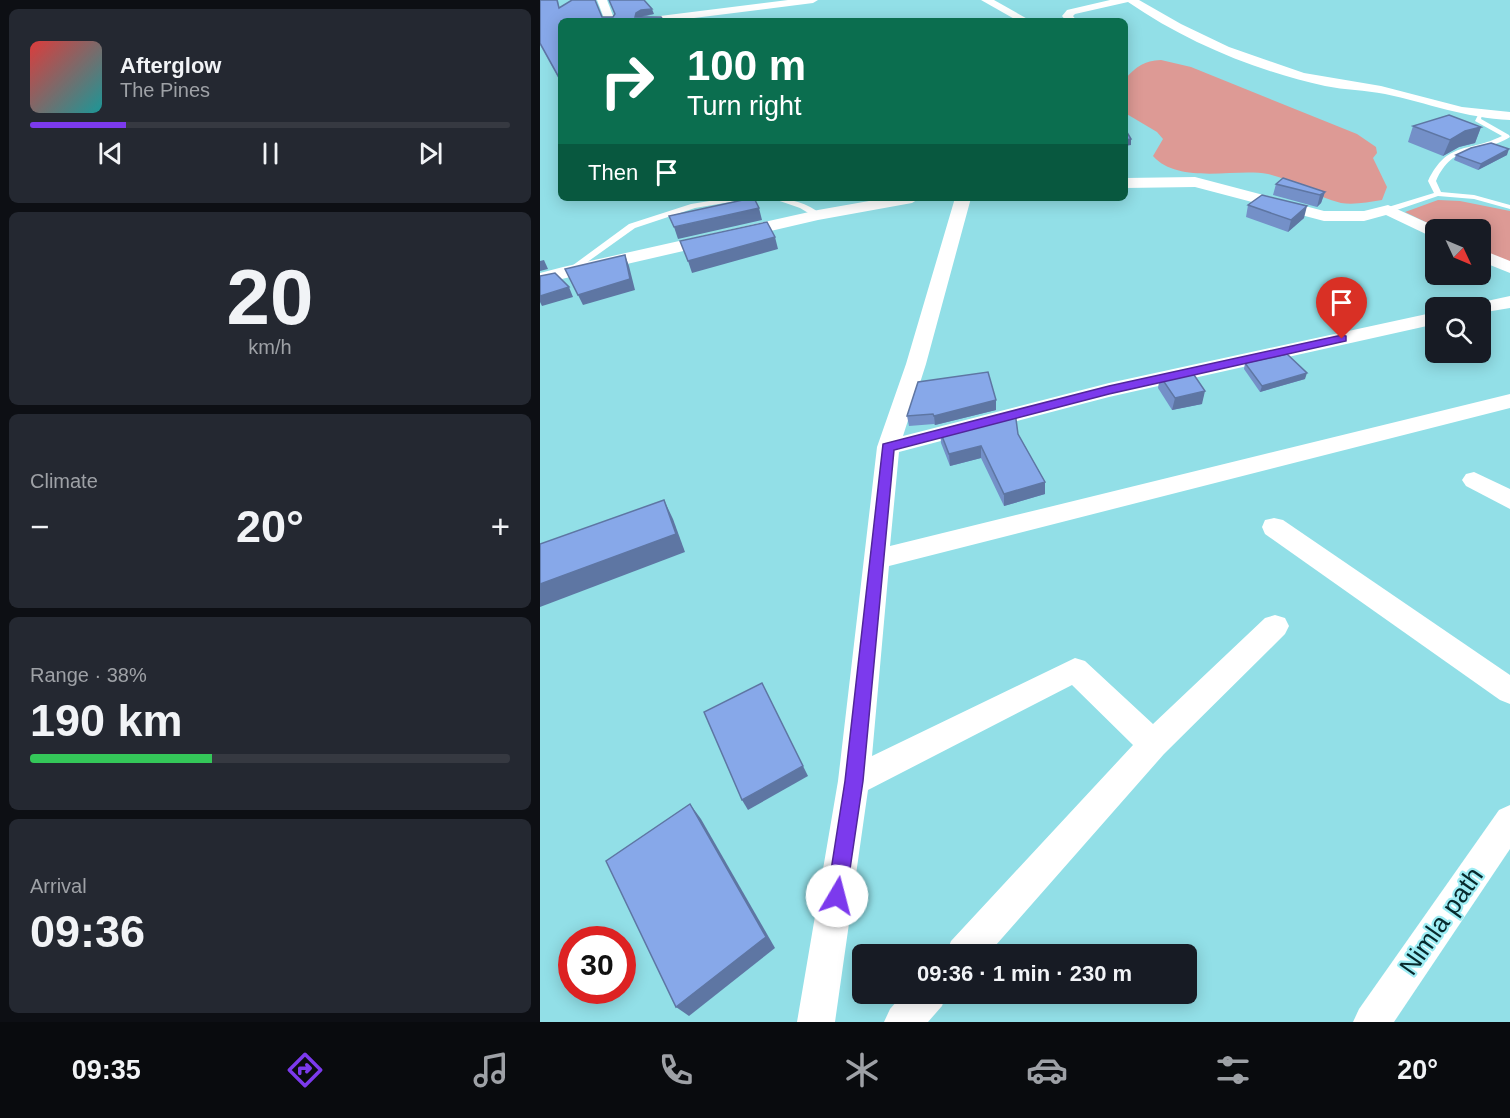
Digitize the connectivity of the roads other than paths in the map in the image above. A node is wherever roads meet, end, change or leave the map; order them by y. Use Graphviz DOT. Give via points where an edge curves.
graph roads {
  1 [pos="602,0"];
  2 [pos="813,0"];
  3 [pos="986,0"];
  4 [pos="1124,0"];
  5 [pos="1132,0"];
  6 [pos="609,18"];
  7 [pos="668,18"];
  8 [pos="1020,18"];
  9 [pos="1069,18"];
  10 [pos="1480,116"];
  11 [pos="1510,116"];
  12 [pos="1128,183"];
  13 [pos="1438,194"];
  14 [pos="724,201"];
  15 [pos="786,201"];
  16 [pos="895,201"];
  17 [pos="962,201"];
  18 [pos="1510,207"];
  19 [pos="1388,210"];
  20 [pos="818,215"];
  21 [pos="1425,227"];
  22 [pos="1491,259"];
  23 [pos="1510,268"];
  24 [pos="569,271"];
  25 [pos="540,279"];
  26 [pos="1510,302"];
  27 [pos="1491,306"];
  28 [pos="1425,320"];
  29 [pos="1510,401"];
  30 [pos="888,447"];
  31 [pos="1474,480"];
  32 [pos="1510,500"];
  33 [pos="1274,527"];
  34 [pos="875,560"];
  35 [pos="1275,626"];
  36 [pos="1510,691"];
  37 [pos="1153,744"];
  38 [pos="854,781"];
  39 [pos="1510,820"];
  40 [pos="973,944"];
  41 [pos="919,1004"];
  42 [pos="816,1022"];
  43 [pos="903,1022"];
  44 [pos="1371,1022"];
  1 -- 6 [label="street"];
  2 -- 7 [label="street"];
  3 -- 8 [label="street"];
  4 -- 9 [label="street" via="1071,12"];
  5 -- 10 [label="street" via="1243,57 1325,82 1388,91"];
  10 -- 11 [label="street"];
  10 -- 13 [label="lane" via="1477,120 1507,136 1457,152 1440,162 1432,181"];
  12 -- 19 [label="street" via="1195,182 1324,216 1364,216"];
  13 -- 18 [label="lane" via="1474,197"];
  13 -- 19 [label="lane"];
  14 -- 24 [label="lane" via="694,206 632,226"];
  15 -- 20 [label="lane"];
  16 -- 20 [label="street"];
  17 -- 30 [label="street"];
  19 -- 21 [label="street"];
  20 -- 24 [label="street"];
  22 -- 23 [label="street"];
  24 -- 25 [label="street"];
  26 -- 27 [label="street"];
  28 -- 30 [label="street" via="1109,390"];
  29 -- 34 [label="street"];
  30 -- 34 [label="street"];
  31 -- 32 [label="street"];
  33 -- 36 [label="street"];
  34 -- 38 [label="street"];
  35 -- 37 [label="street"];
  37 -- 38 [label="street" via="1076,670"];
  37 -- 40 [label="street"];
  38 -- 42 [label="street"];
  39 -- 44 [label="street, Nimla path"];
  41 -- 43 [label="street"];
}
